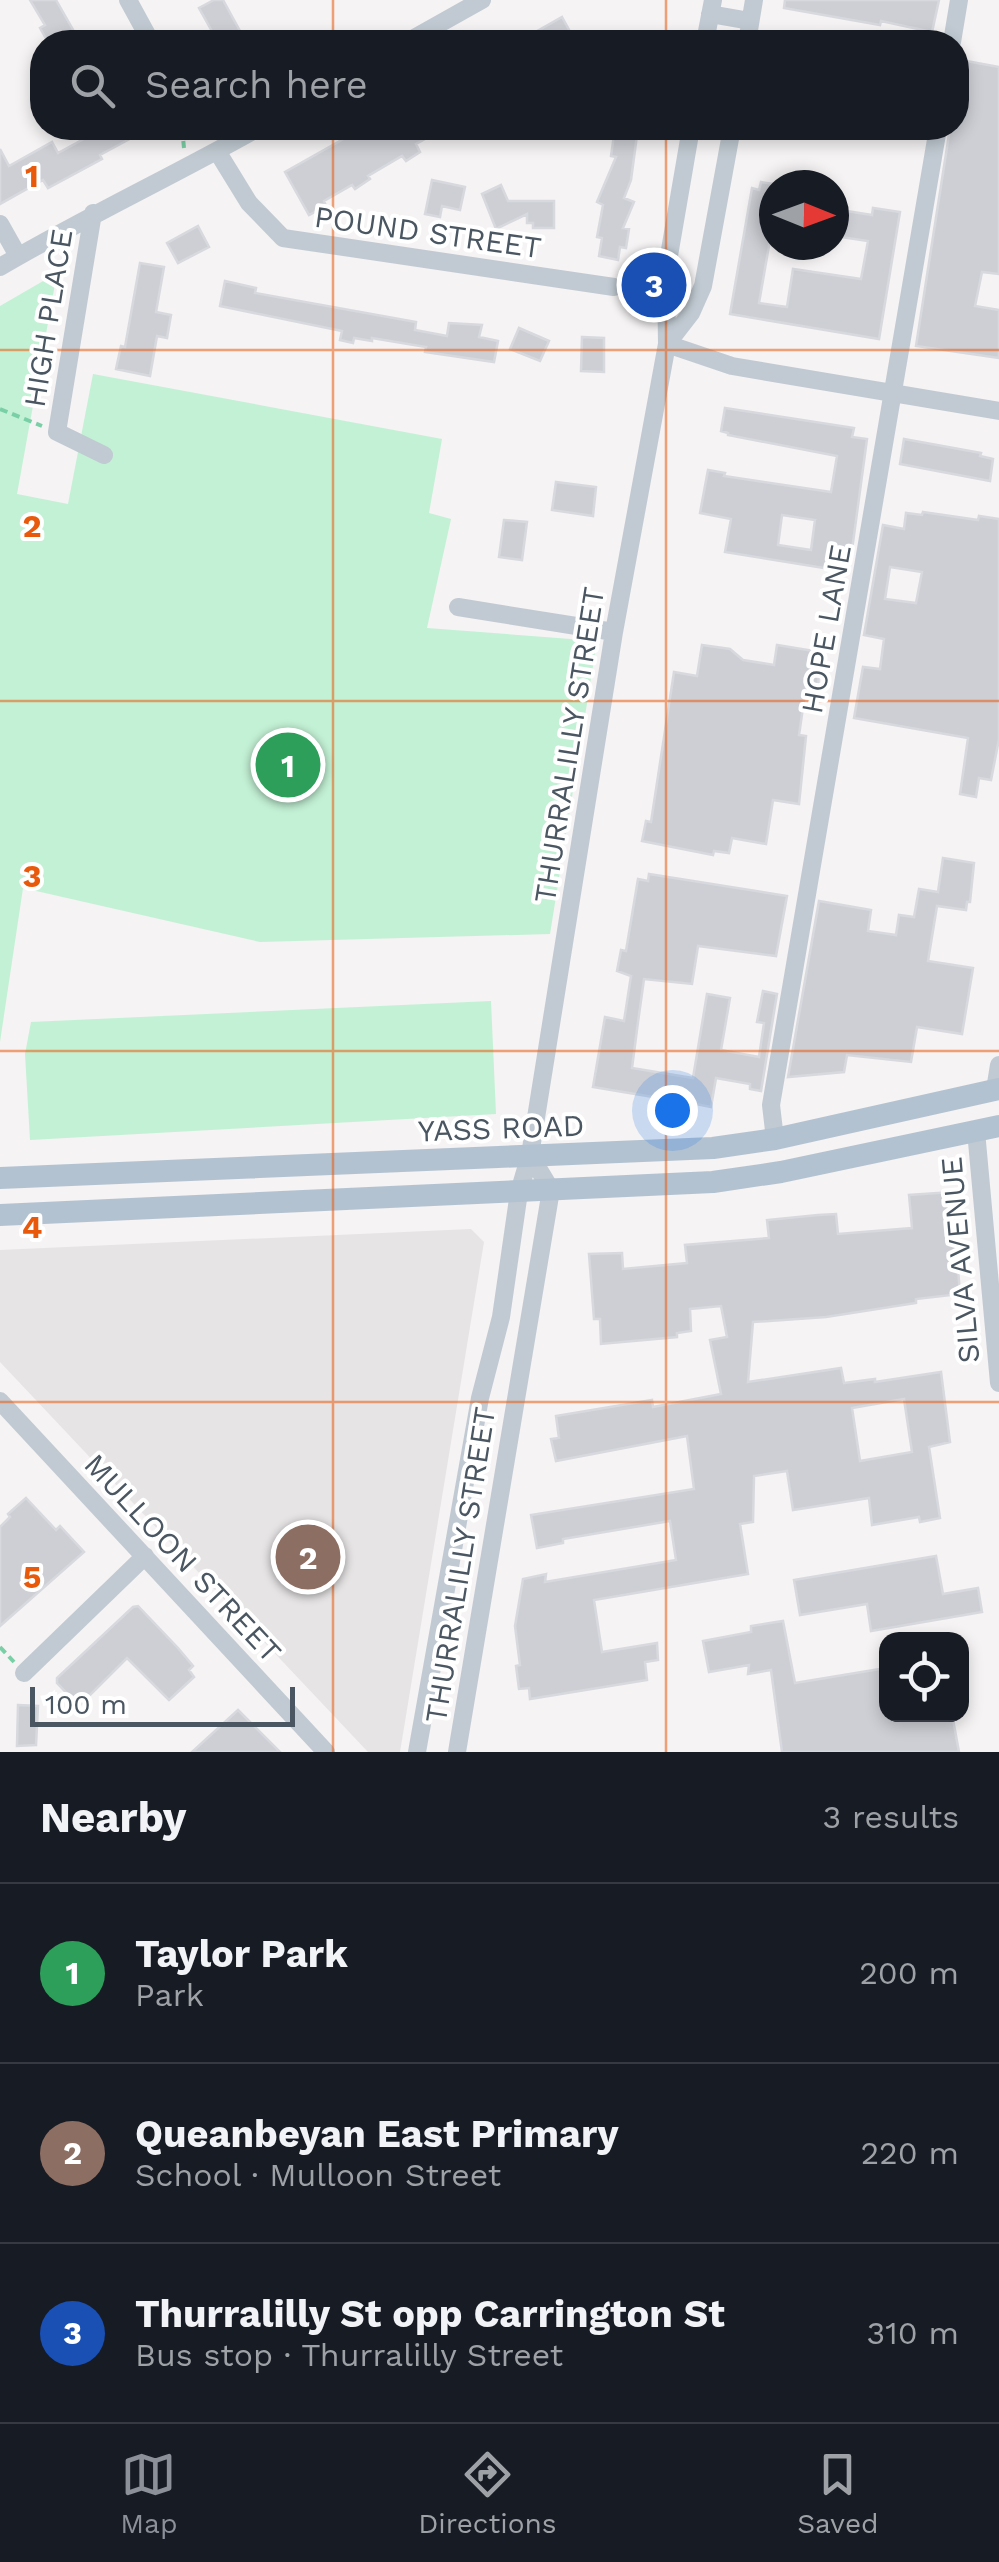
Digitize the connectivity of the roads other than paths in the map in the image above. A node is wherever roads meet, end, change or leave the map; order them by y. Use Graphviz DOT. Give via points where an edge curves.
graph roads {
  1 [pos="128,0"];
  2 [pos="482,0"];
  3 [pos="754,0"];
  4 [pos="959,0"];
  5 [pos="711,7"];
  6 [pos="750,21"];
  7 [pos="144,30"];
  8 [pos="428,30"];
  9 [pos="749,30"];
  10 [pos="954,30"];
  11 [pos="237,140"];
  12 [pos="689,140"];
  13 [pos="730,140"];
  14 [pos="936,140"];
  15 [pos="218,151"];
  16 [pos="93,213"];
  17 [pos="0,224"];
  18 [pos="18,256"];
  19 [pos="0,267"];
  20 [pos="614,287"];
  21 [pos="667,344"];
  22 [pos="895,394"];
  23 [pos="999,411"];
  24 [pos="104,456"];
  25 [pos="458,607"];
  26 [pos="614,632"];
  27 [pos="999,1065"];
  28 [pos="997,1090"];
  29 [pos="988,1129"];
  30 [pos="775,1140"];
  31 [pos="530,1155"];
  32 [pos="0,1178"];
  33 [pos="550,1190"];
  34 [pos="520,1192"];
  35 [pos="0,1215"];
  36 [pos="999,1383"];
  37 [pos="0,1401"];
  38 [pos="144,1556"];
  39 [pos="24,1673"];
  40 [pos="326,1752"];
  41 [pos="417,1752"];
  42 [pos="457,1752"];
  1 -- 7 [label="street"];
  2 -- 8 [label="street"];
  3 -- 6 [label="street"];
  4 -- 10 [label="street"];
  5 -- 6 [label="street"];
  6 -- 9 [label="street"];
  11 -- 15 [label="street"];
  12 -- 21 [label="street, THURRALILLY STREET" via="666,273"];
  13 -- 21 [label="street, THURRALILLY STREET" via="703,286"];
  14 -- 22 [label="street, HOPE LANE"];
  15 -- 16 [label="street"];
  15 -- 20 [label="street, POUND STREET" via="249,203 283,238"];
  16 -- 18 [label="street"];
  16 -- 24 [label="street, HIGH PLACE" via="57,432"];
  17 -- 18 [label="street"];
  18 -- 19 [label="street"];
  21 -- 22 [label="street" via="720,364"];
  21 -- 26 [label="street, THURRALILLY STREET"];
  22 -- 23 [label="street"];
  22 -- 30 [label="street, HOPE LANE" via="771,1105"];
  25 -- 26 [label="street"];
  26 -- 31 [label="street, THURRALILLY STREET"];
  27 -- 28 [label="street"];
  28 -- 29 [label="main road"];
  28 -- 30 [label="main road, YASS ROAD"];
  29 -- 33 [label="main road, YASS ROAD" via="744,1179"];
  29 -- 36 [label="street, SILVA AVENUE"];
  30 -- 31 [label="main road, YASS ROAD"];
  31 -- 32 [label="main road, YASS ROAD"];
  31 -- 33 [label="street"];
  31 -- 34 [label="street, THURRALILLY STREET"];
  33 -- 34 [label="main road, YASS ROAD"];
  33 -- 42 [label="street, THURRALILLY STREET"];
  34 -- 35 [label="main road, YASS ROAD"];
  34 -- 41 [label="street, THURRALILLY STREET"];
  37 -- 38 [label="street, MULLOON STREET"];
  38 -- 39 [label="street"];
  38 -- 40 [label="street, MULLOON STREET"];
}
